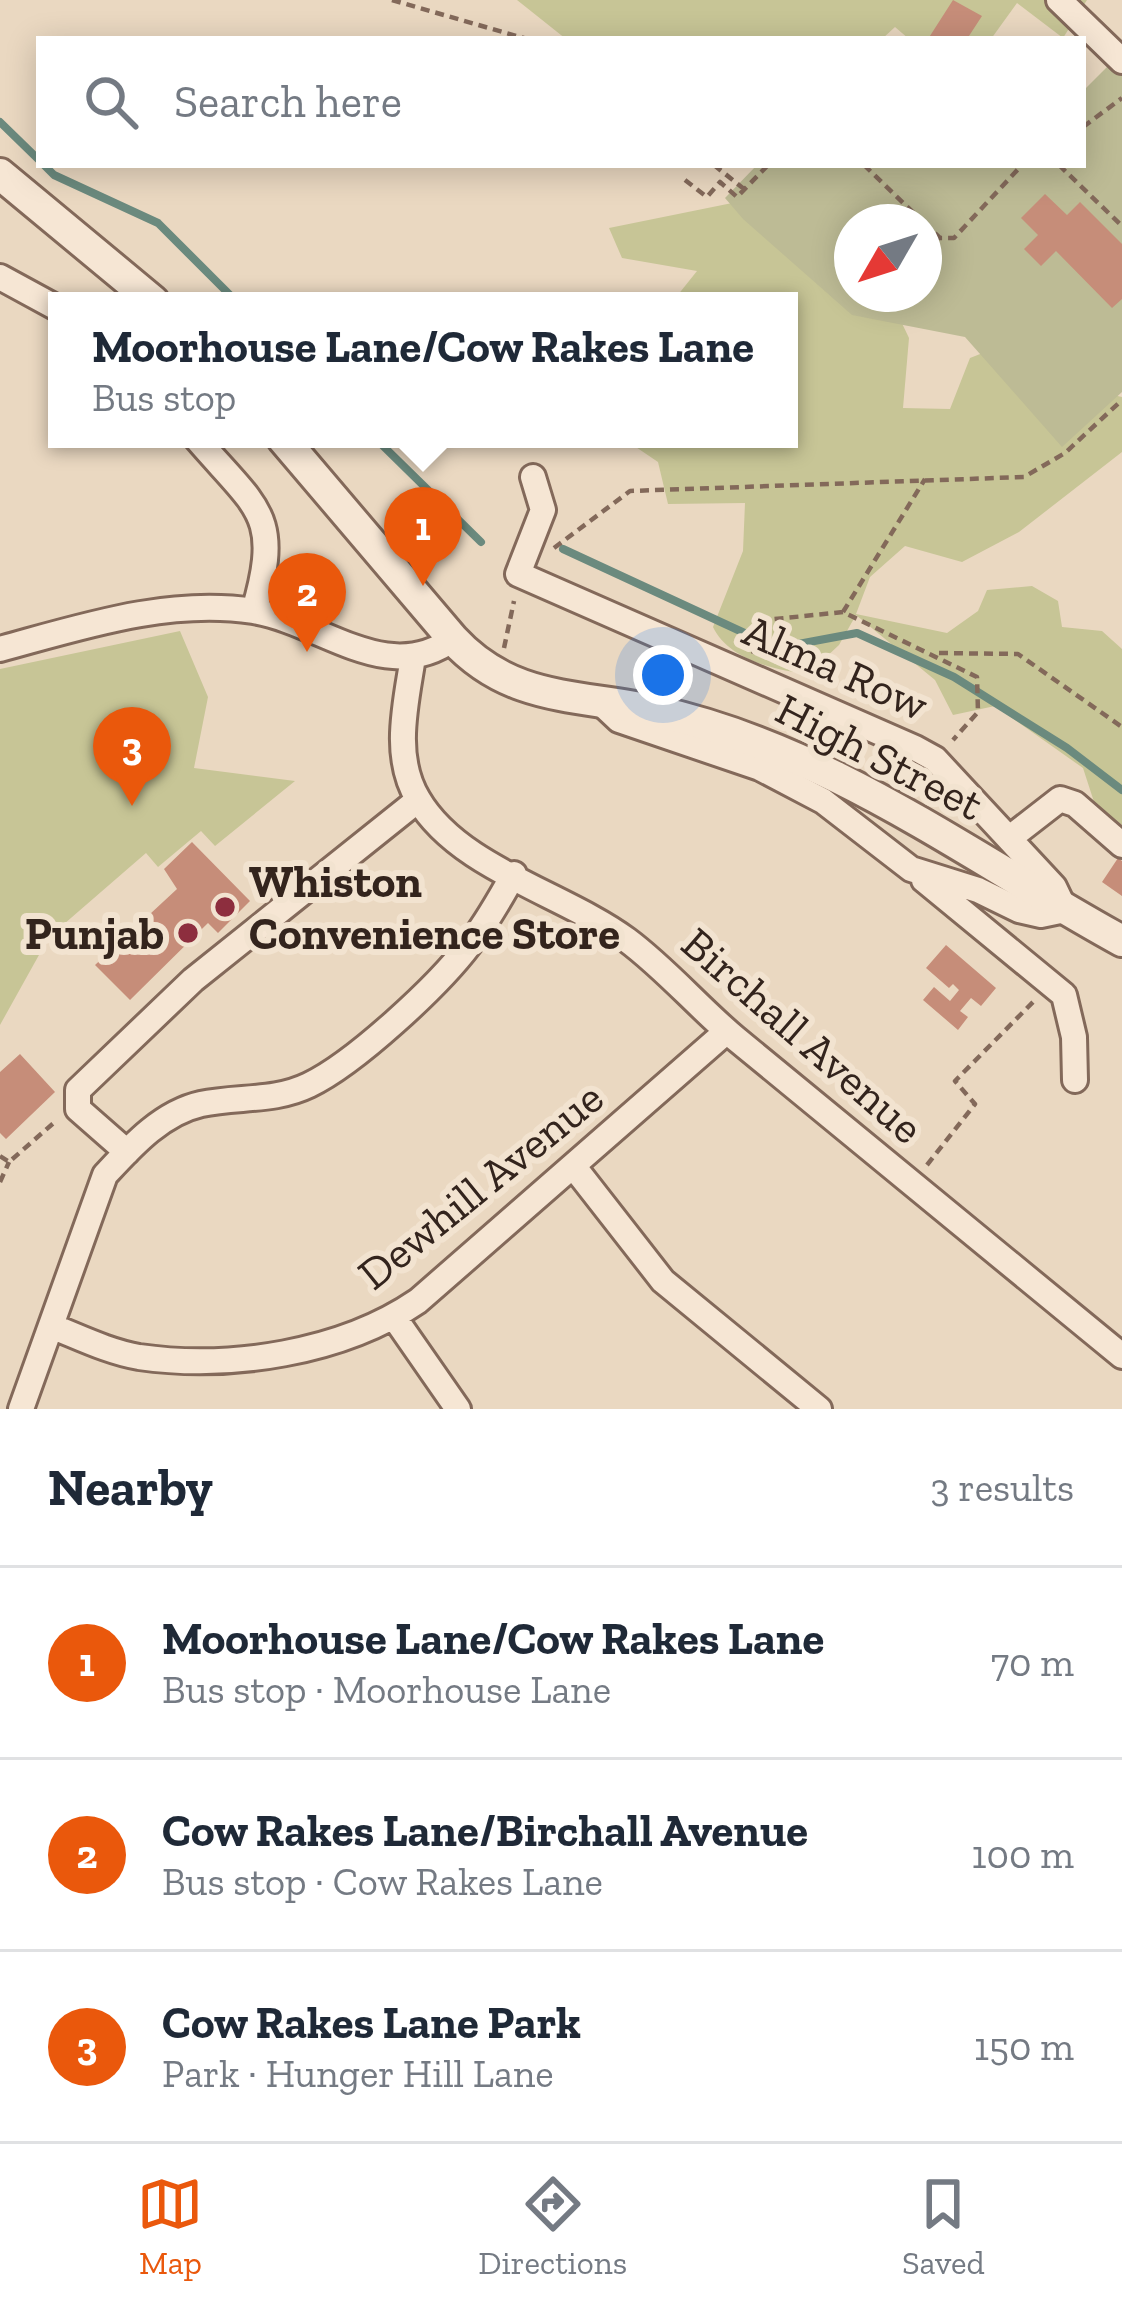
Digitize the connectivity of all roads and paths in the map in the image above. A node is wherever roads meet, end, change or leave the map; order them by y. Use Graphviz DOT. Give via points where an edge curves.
graph roads {
  1 [pos="392,0"];
  2 [pos="1059,0"];
  3 [pos="516,36"];
  4 [pos="1122,61"];
  5 [pos="1122,98"];
  6 [pos="1086,126"];
  7 [pos="718,168"];
  8 [pos="766,168"];
  9 [pos="867,168"];
  10 [pos="1019,168"];
  11 [pos="1062,168"];
  12 [pos="0,174"];
  13 [pos="685,179"];
  14 [pos="745,189"];
  15 [pos="905,204"];
  16 [pos="1122,226"];
  17 [pos="942,238"];
  18 [pos="0,277"];
  19 [pos="142,292"];
  20 [pos="48,303"];
  21 [pos="1122,400"];
  22 [pos="204,448"];
  23 [pos="292,448"];
  24 [pos="533,478"];
  25 [pos="925,479"];
  26 [pos="518,574"];
  27 [pos="254,611"];
  28 [pos="843,612"];
  29 [pos="453,639"];
  30 [pos="0,649"];
  31 [pos="933,653"];
  32 [pos="413,657"];
  33 [pos="747,671"];
  34 [pos="602,704"];
  35 [pos="1122,728"];
  36 [pos="935,759"];
  37 [pos="418,800"];
  38 [pos="1010,837"];
  39 [pos="1122,845"];
  40 [pos="911,869"];
  41 [pos="514,874"];
  42 [pos="1065,910"];
  43 [pos="1122,941"];
  44 [pos="1052,983"];
  45 [pos="727,1031"];
  46 [pos="1075,1080"];
  47 [pos="78,1108"];
  48 [pos="127,1152"];
  49 [pos="0,1156"];
  50 [pos="9,1162"];
  51 [pos="574,1167"];
  52 [pos="0,1182"];
  53 [pos="912,1184"];
  54 [pos="394,1317"];
  55 [pos="51,1326"];
  56 [pos="1122,1356"];
  57 [pos="0,1399"];
  58 [pos="804,1404"];
  59 [pos="21,1409"];
  60 [pos="458,1409"];
  1 -- 3 [label="path"];
  2 -- 4 [label="street"];
  5 -- 6 [label="path"];
  7 -- 14 [label="path"];
  8 -- 14 [label="path"];
  9 -- 15 [label="path"];
  10 -- 17 [label="path" via="954,238"];
  11 -- 16 [label="path"];
  12 -- 19 [label="street"];
  13 -- 14 [label="path" via="707,197 720,182 737,197"];
  18 -- 20 [label="street"];
  21 -- 25 [label="path" via="1065,453 1024,477"];
  22 -- 27 [label="street" via="263,520 268,563"];
  23 -- 29 [label="street, High Street"];
  24 -- 26 [label="street" via="543,510"];
  25 -- 26 [label="path" via="630,491"];
  25 -- 28 [label="path"];
  26 -- 33 [label="street, Alma Row"];
  27 -- 30 [label="street" via="180,609"];
  27 -- 32 [label="street" via="379,656"];
  28 -- 31 [label="path"];
  28 -- 33 [label="path" via="766,620"];
  29 -- 32 [label="street"];
  29 -- 34 [label="street, High Street" via="497,677"];
  31 -- 35 [label="path" via="1018,653"];
  31 -- 36 [label="path" via="977,677 978,712"];
  32 -- 37 [label="street, Birchall Avenue" via="403,745"];
  33 -- 36 [label="street, Alma Row"];
  34 -- 40 [label="street" via="619,720 760,768 823,801"];
  34 -- 42 [label="street, High Street" via="709,726 818,765"];
  36 -- 38 [label="street, Alma Row"];
  37 -- 41 [label="street, Birchall Avenue" via="454,840"];
  37 -- 47 [label="street" via="193,980 78,1090"];
  38 -- 39 [label="street" via="1060,799"];
  38 -- 42 [label="street, Alma Row"];
  40 -- 42 [label="street" via="1019,910"];
  40 -- 44 [label="street"];
  41 -- 45 [label="street, Birchall Avenue" via="631,942"];
  41 -- 48 [label="street" via="467,948 330,1073 267,1099 197,1105"];
  42 -- 43 [label="street, High Street"];
  44 -- 46 [label="street" via="1069,1010"];
  44 -- 53 [label="path" via="955,1081 976,1104"];
  45 -- 51 [label="street, Dewhill Avenue"];
  45 -- 53 [label="street, Birchall Avenue"];
  47 -- 48 [label="street"];
  47 -- 50 [label="path"];
  48 -- 55 [label="street" via="105,1175"];
  49 -- 50 [label="path"];
  50 -- 52 [label="path"];
  51 -- 54 [label="street, Dewhill Avenue"];
  51 -- 58 [label="street" via="663,1281"];
  53 -- 56 [label="street, Birchall Avenue"];
  54 -- 55 [label="street, Dewhill Avenue" via="248,1357 141,1357"];
  54 -- 60 [label="street"];
  55 -- 59 [label="street"];
  57 -- 59 [label="street"];
}
